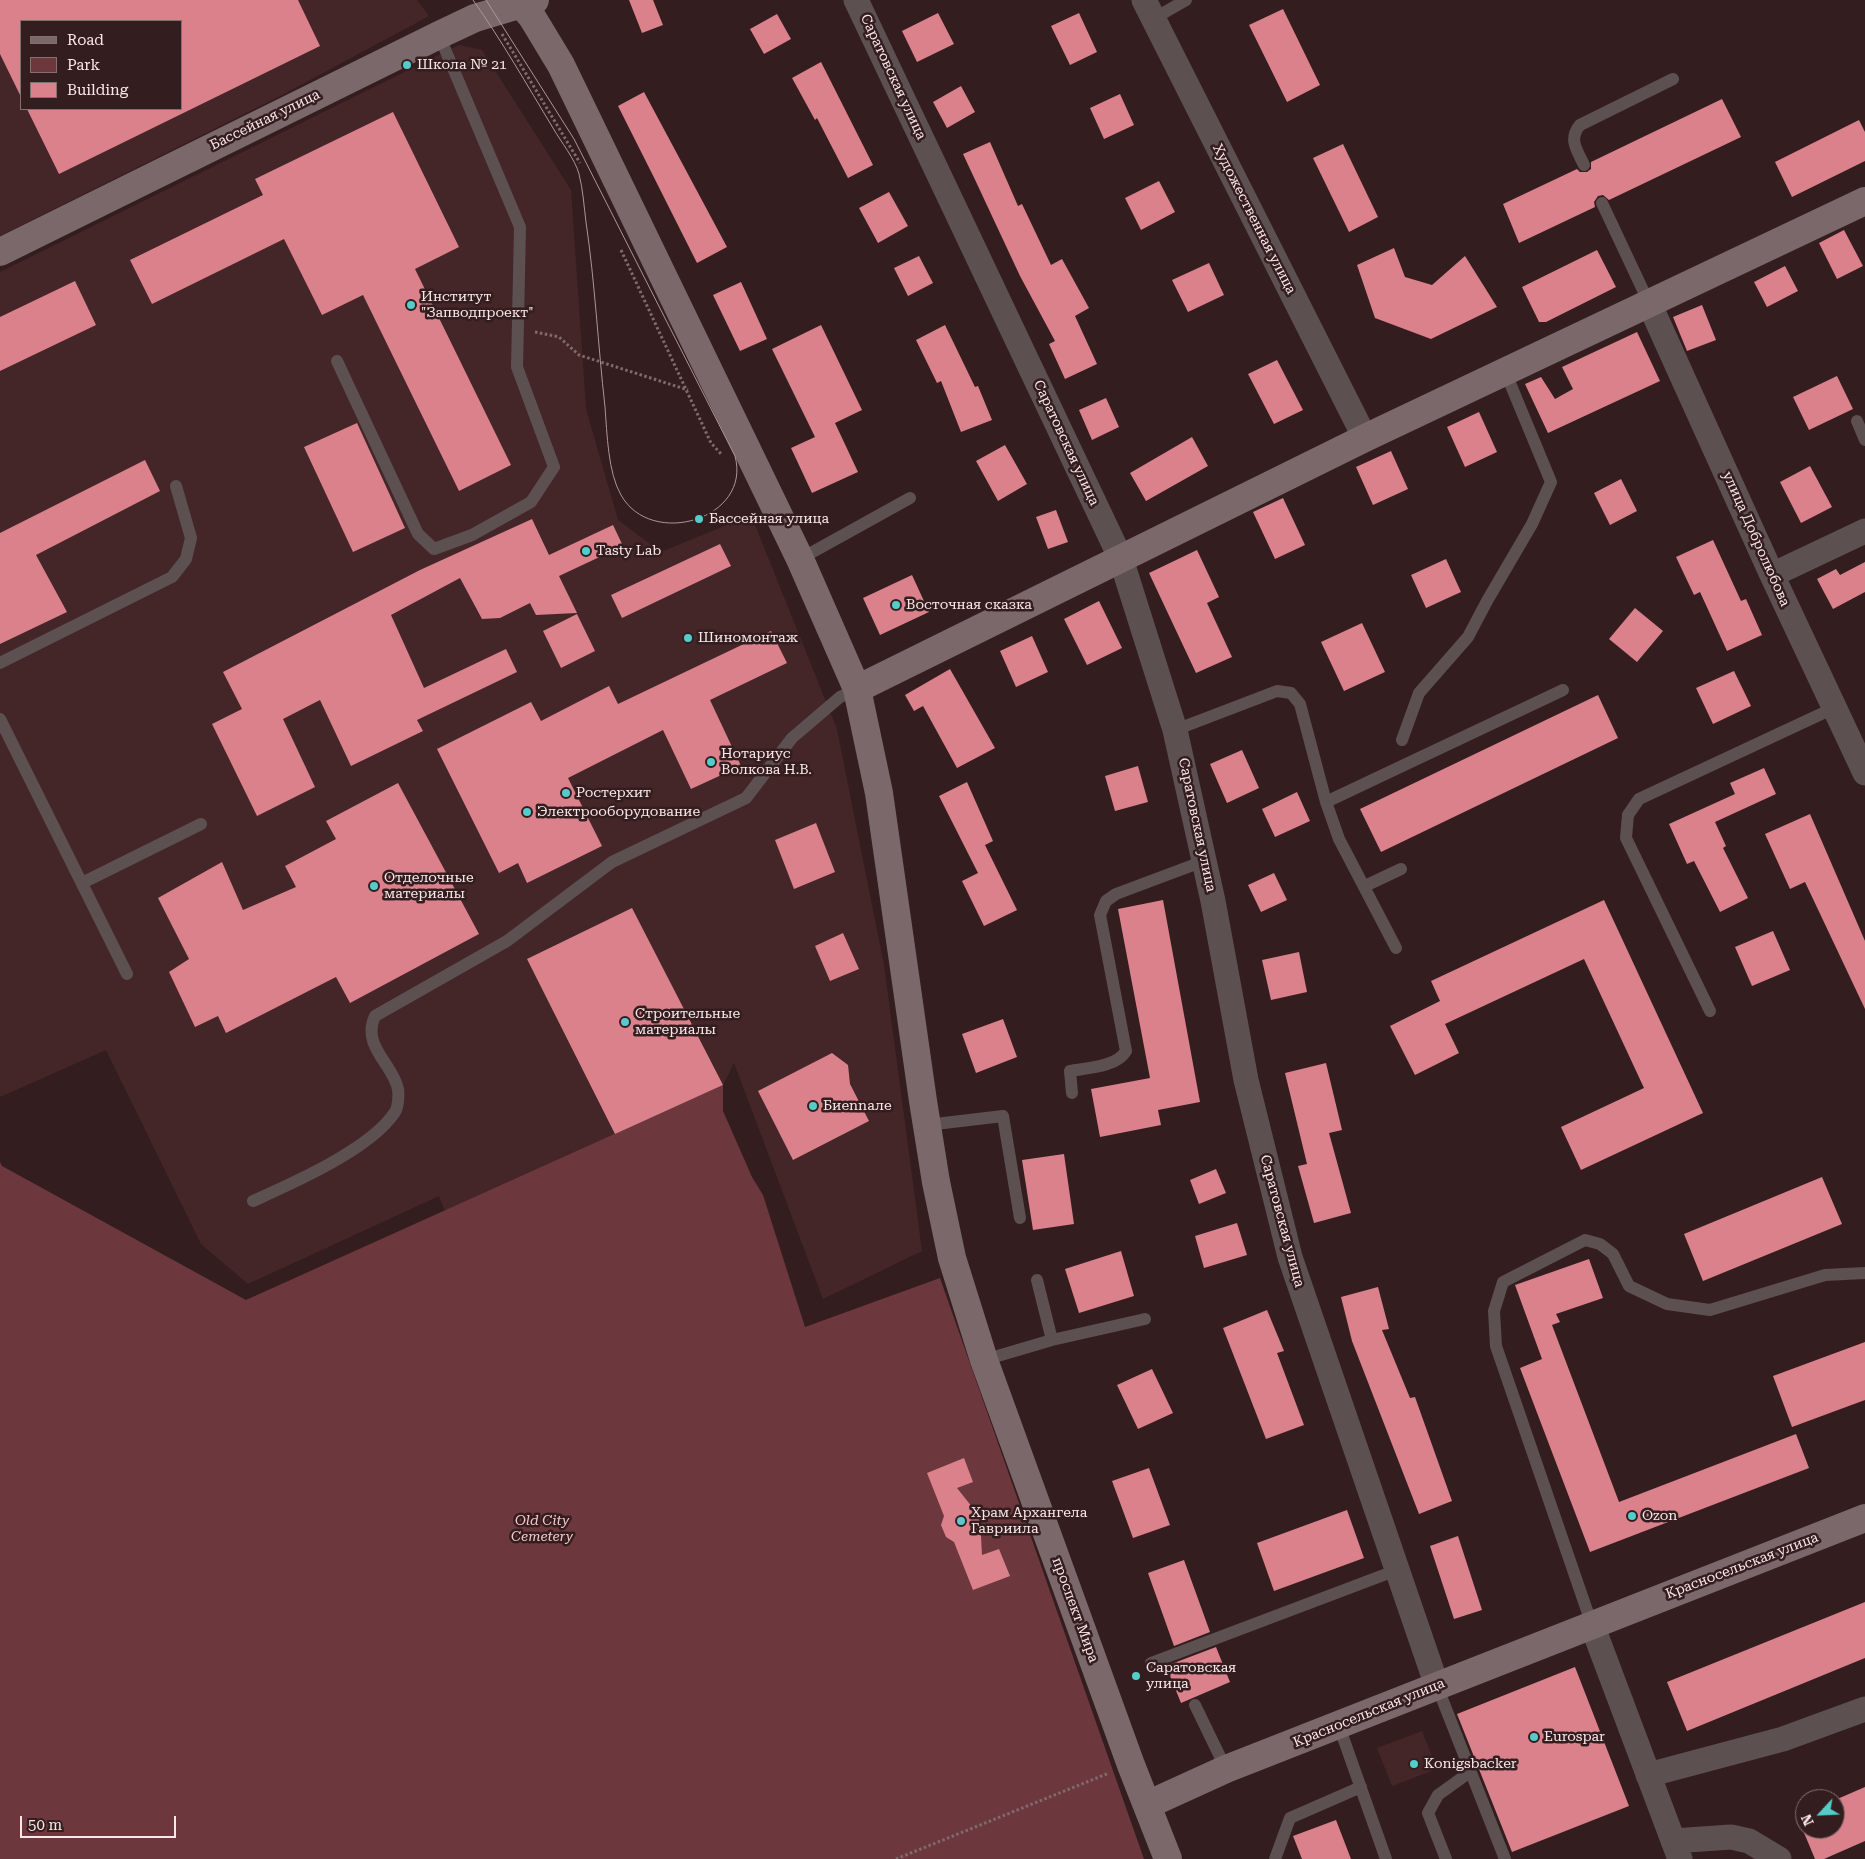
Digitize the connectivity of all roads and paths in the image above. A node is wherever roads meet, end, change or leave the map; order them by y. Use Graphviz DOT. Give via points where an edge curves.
graph roads {
  1 [pos="856,0"];
  2 [pos="1186,0"];
  3 [pos="525,1"];
  4 [pos="1149,9"];
  5 [pos="498,27"];
  6 [pos="439,35"];
  7 [pos="1673,79"];
  8 [pos="1584,165"];
  9 [pos="584,172"];
  10 [pos="1865,201"];
  11 [pos="1602,203"];
  12 [pos="618,242"];
  13 [pos="0,252"];
  14 [pos="1649,303"];
  15 [pos="517,328"];
  16 [pos="337,361"];
  17 [pos="1505,371"];
  18 [pos="688,390"];
  19 [pos="1857,421"];
  20 [pos="1365,438"];
  21 [pos="1865,440"];
  22 [pos="724,458"];
  23 [pos="176,486"];
  24 [pos="910,498"];
  25 [pos="1865,532"];
  26 [pos="800,559"];
  27 [pos="1120,559"];
  28 [pos="1772,575"];
  29 [pos="0,663"];
  30 [pos="857,689"];
  31 [pos="1563,690"];
  32 [pos="1834,708"];
  33 [pos="0,719"];
  34 [pos="1175,730"];
  35 [pos="1402,740"];
  36 [pos="1865,773"];
  37 [pos="1326,802"];
  38 [pos="201,824"];
  39 [pos="1204,861"];
  40 [pos="1401,869"];
  41 [pos="82,883"];
  42 [pos="1365,886"];
  43 [pos="1396,948"];
  44 [pos="128,974"];
  45 [pos="1710,1011"];
  46 [pos="1072,1093"];
  47 [pos="927,1125"];
  48 [pos="253,1201"];
  49 [pos="1020,1218"];
  50 [pos="1865,1273"];
  51 [pos="1037,1280"];
  52 [pos="1145,1319"];
  53 [pos="1052,1340"];
  54 [pos="984,1360"];
  55 [pos="1865,1518"];
  56 [pos="1397,1570"];
  57 [pos="1592,1625"];
  58 [pos="1151,1663"];
  59 [pos="1437,1686"];
  60 [pos="1195,1705"];
  61 [pos="1865,1709"];
  62 [pos="1339,1726"];
  63 [pos="1130,1764"];
  64 [pos="1226,1770"];
  65 [pos="1470,1772"];
  66 [pos="1648,1775"];
  67 [pos="1361,1787"];
  68 [pos="1147,1805"];
  69 [pos="1677,1850"];
  70 [pos="896,1859"];
  71 [pos="1168,1859"];
  72 [pos="1275,1859"];
  73 [pos="1386,1859"];
  74 [pos="1446,1859"];
  75 [pos="1505,1859"];
  76 [pos="1779,1859"];
  1 -- 27 [label="street, Саратовская улица"];
  2 -- 4 [label="lane"];
  3 -- 6 [label="main road, Бассейная улица" via="475,18"];
  3 -- 26 [label="main road, проспект Мира" via="561,65"];
  4 -- 20 [label="street, Художественная улица"];
  5 -- 9 [label="path"];
  6 -- 13 [label="main road, Бассейная улица"];
  6 -- 15 [label="lane" via="520,228"];
  7 -- 8 [label="lane" via="1580,125 1574,132 1573,142"];
  10 -- 14 [label="main road"];
  11 -- 14 [label="lane"];
  12 -- 18 [label="path"];
  14 -- 17 [label="main road"];
  14 -- 28 [label="street, улица Добролюбова"];
  15 -- 16 [label="lane" via="517,367 554,467 531,502 472,535 434,549 418,534"];
  15 -- 18 [label="path" via="559,337 579,355"];
  17 -- 20 [label="main road"];
  17 -- 35 [label="lane" via="1550,482 1532,524 1468,637 1419,693"];
  18 -- 22 [label="path" via="711,443"];
  19 -- 21 [label="lane"];
  20 -- 27 [label="main road"];
  23 -- 29 [label="lane" via="191,538 186,559 172,577"];
  24 -- 26 [label="lane"];
  25 -- 28 [label="street"];
  26 -- 30 [label="main road, проспект Мира"];
  27 -- 30 [label="main road"];
  27 -- 34 [label="street, Саратовская улица"];
  28 -- 32 [label="street, улица Добролюбова"];
  30 -- 47 [label="main road, проспект Мира" via="879,793"];
  30 -- 48 [label="lane" via="840,696 792,738 746,798 612,862 508,941 375,1016 370,1027 376,1049 398,1089 397,1110 384,1125 344,1155"];
  31 -- 37 [label="lane"];
  32 -- 36 [label="street, улица Добролюбова"];
  32 -- 45 [label="lane" via="1639,799 1628,815 1626,838"];
  33 -- 41 [label="lane"];
  34 -- 37 [label="lane" via="1277,691 1291,693 1300,704"];
  34 -- 39 [label="street, Саратовская улица"];
  37 -- 42 [label="lane" via="1339,839"];
  38 -- 41 [label="lane"];
  39 -- 46 [label="lane" via="1116,894 1106,901 1100,915 1126,1051 1115,1061 1070,1072"];
  39 -- 56 [label="street, Саратовская улица" via="1246,1080 1290,1258"];
  40 -- 42 [label="lane"];
  41 -- 44 [label="lane"];
  42 -- 43 [label="lane"];
  47 -- 49 [label="lane" via="1002,1116"];
  47 -- 54 [label="main road, проспект Мира" via="952,1258"];
  50 -- 57 [label="lane" via="1825,1275 1710,1310 1666,1304 1629,1286 1614,1254 1600,1244 1585,1240 1503,1282 1494,1311 1496,1346"];
  51 -- 53 [label="lane"];
  52 -- 53 [label="lane"];
  53 -- 54 [label="lane"];
  54 -- 63 [label="main road, проспект Мира"];
  55 -- 57 [label="main road, Красносельская улица"];
  56 -- 58 [label="lane"];
  56 -- 59 [label="street, Саратовская улица"];
  57 -- 59 [label="main road, Красносельская улица"];
  57 -- 66 [label="street"];
  59 -- 62 [label="main road, Красносельская улица"];
  59 -- 75 [label="lane"];
  60 -- 64 [label="lane"];
  61 -- 66 [label="street" via="1783,1740"];
  62 -- 64 [label="main road, Красносельская улица"];
  62 -- 67 [label="lane"];
  63 -- 68 [label="main road, проспект Мира"];
  63 -- 70 [label="path"];
  64 -- 68 [label="main road, Красносельская улица"];
  65 -- 74 [label="lane" via="1438,1794 1428,1813"];
  66 -- 69 [label="street"];
  67 -- 72 [label="lane" via="1290,1818"];
  67 -- 73 [label="lane"];
  68 -- 71 [label="main road, проспект Мира"];
  69 -- 76 [label="street" via="1731,1837 1749,1841"];
}
